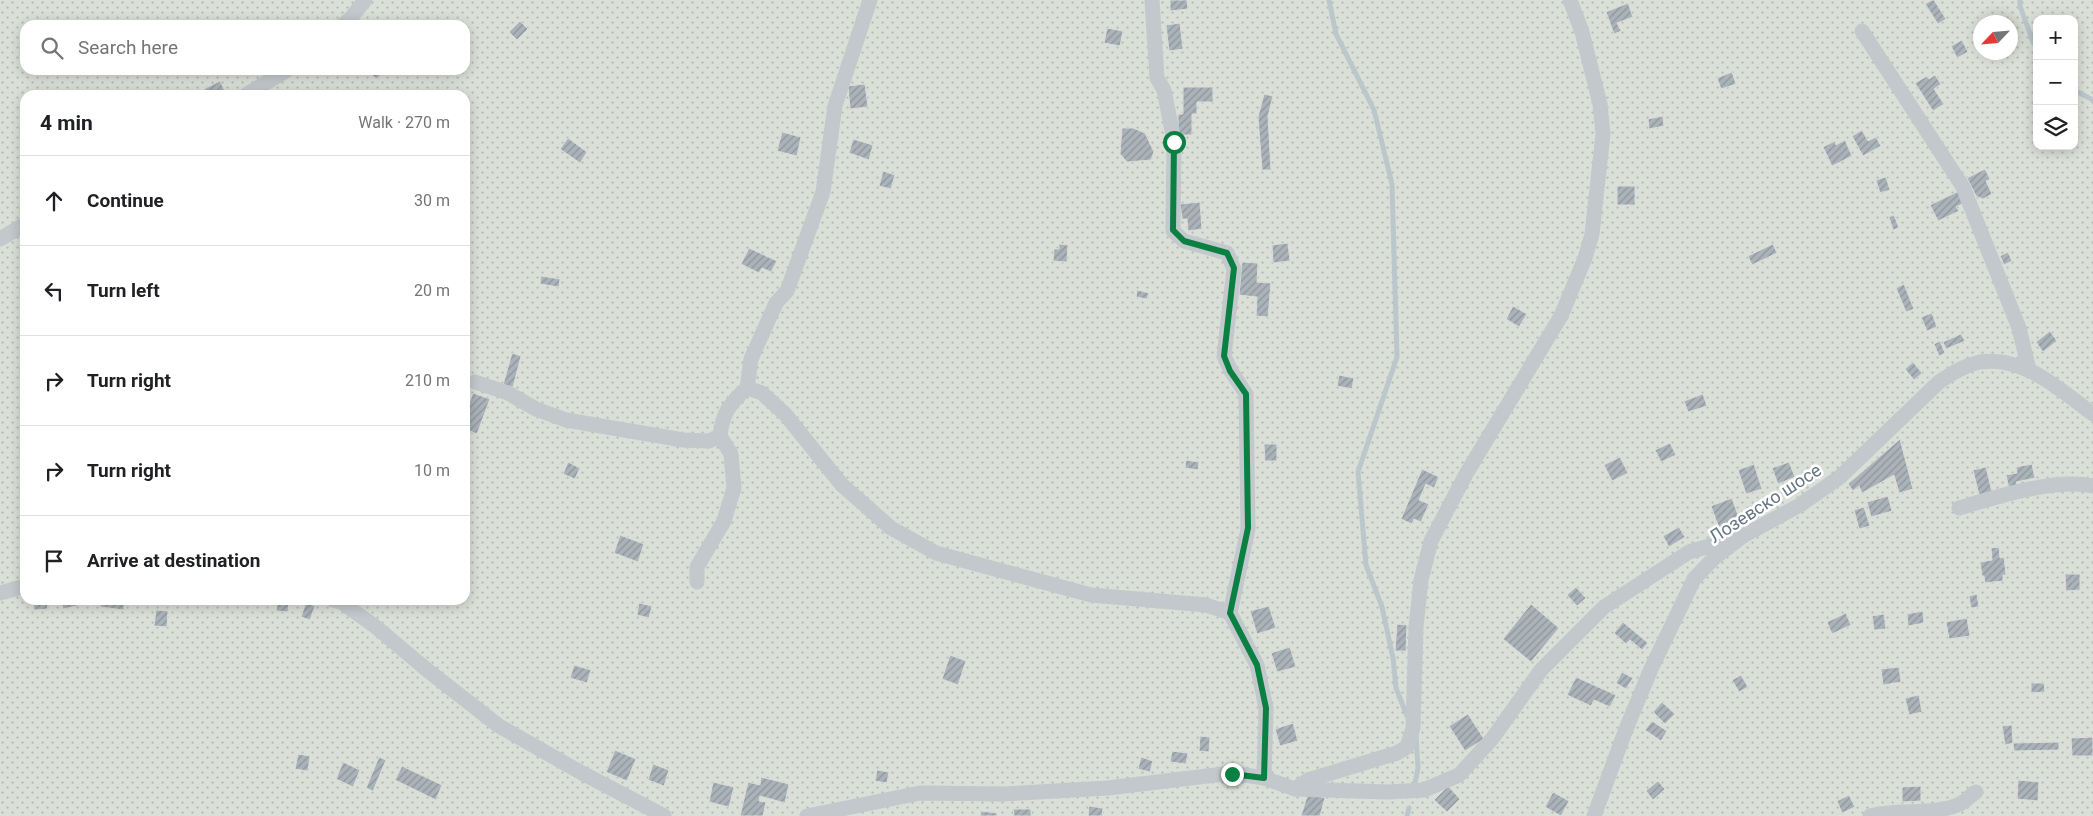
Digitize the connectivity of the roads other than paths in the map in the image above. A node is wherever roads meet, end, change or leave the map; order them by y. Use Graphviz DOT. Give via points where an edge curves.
graph roads {
  1 [pos="365,0"];
  2 [pos="870,0"];
  3 [pos="1152,0"];
  4 [pos="1570,0"];
  5 [pos="347,20"];
  6 [pos="1862,31"];
  7 [pos="280,75"];
  8 [pos="254,90"];
  9 [pos="20,227"];
  10 [pos="0,240"];
  11 [pos="2029,370"];
  12 [pos="474,382"];
  13 [pos="747,388"];
  14 [pos="2093,414"];
  15 [pos="720,436"];
  16 [pos="2093,486"];
  17 [pos="1958,508"];
  18 [pos="1743,536"];
  19 [pos="697,582"];
  20 [pos="20,587"];
  21 [pos="0,593"];
  22 [pos="345,605"];
  23 [pos="1230,613"];
  24 [pos="1264,778"];
  25 [pos="1295,789"];
  26 [pos="1976,792"];
  27 [pos="664,816"];
  28 [pos="807,816"];
  29 [pos="1594,816"];
  30 [pos="1870,816"];
  1 -- 5 [label="street"];
  2 -- 13 [label="street" via="835,106 823,192 787,291 776,303 751,360"];
  3 -- 23 [label="street" via="1157,78 1164,90 1174,142 1173,230 1184,241 1227,253 1234,268 1224,356 1246,394 1248,528"];
  4 -- 25 [label="street" via="1582,32 1600,104 1603,134 1592,234 1585,258 1561,316 1466,474 1431,541 1421,580 1413,728 1407,747 1397,753 1308,780"];
  6 -- 11 [label="street" via="1963,187 2018,328"];
  7 -- 8 [label="street"];
  9 -- 10 [label="street"];
  11 -- 14 [label="street, Лозевско шосе"];
  11 -- 18 [label="street, Лозевско шосе" via="2008,363 1981,362 1955,371 1939,382 1840,476 1800,505"];
  12 -- 15 [label="street" via="508,393 536,409 566,420 683,440 709,441"];
  13 -- 15 [label="street" via="735,399 722,420"];
  13 -- 23 [label="street" via="762,394 785,414 842,485 891,528 936,553 1091,595 1206,605"];
  15 -- 19 [label="street" via="730,454 734,488 724,521 698,567"];
  16 -- 17 [label="street" via="2081,484 2021,490"];
  18 -- 25 [label="street" via="1689,552 1604,607 1540,670 1492,739 1459,775 1424,790"];
  18 -- 29 [label="street, Лозевско шосе" via="1714,558 1694,579 1651,669"];
  20 -- 21 [label="street"];
  22 -- 27 [label="street" via="499,726"];
  23 -- 24 [label="street" via="1257,665 1266,708"];
  24 -- 25 [label="street"];
  24 -- 28 [label="street" via="1232,774 1108,788 1004,794 920,793"];
  26 -- 30 [label="street" via="1960,804 1936,810 1884,812"];
}
